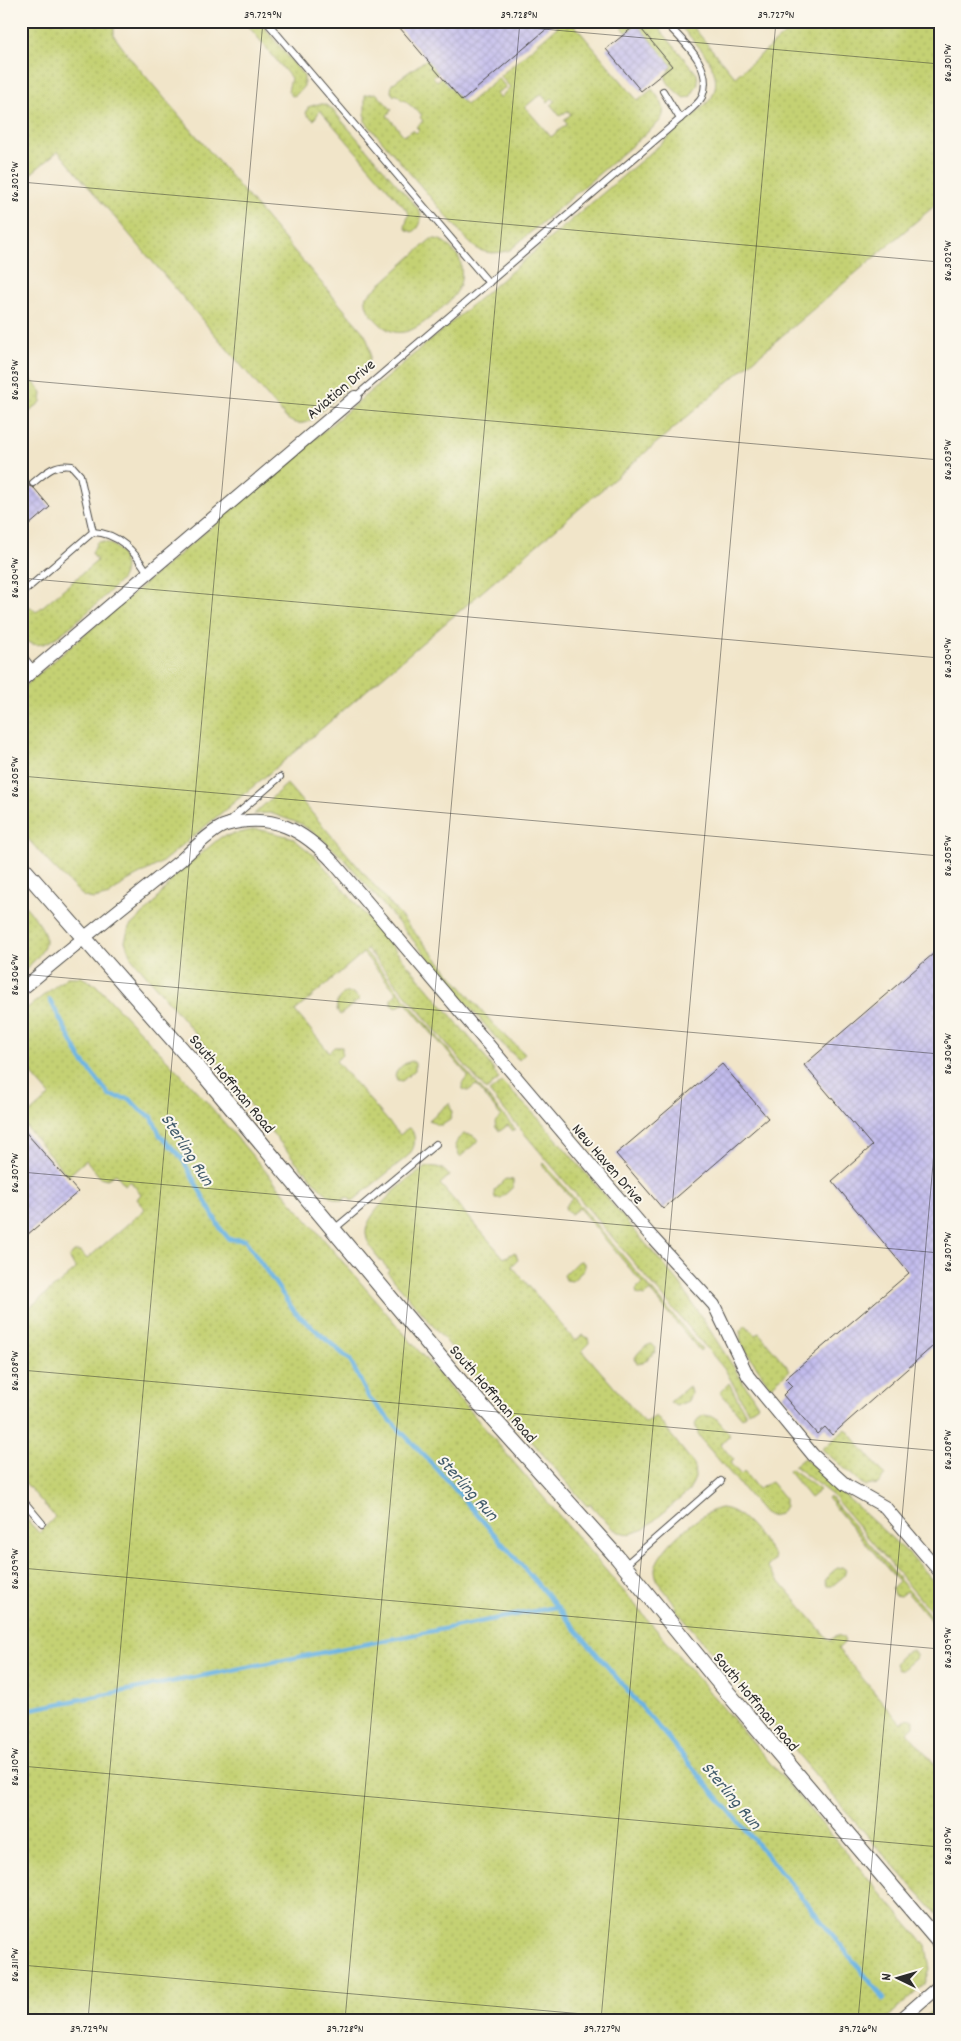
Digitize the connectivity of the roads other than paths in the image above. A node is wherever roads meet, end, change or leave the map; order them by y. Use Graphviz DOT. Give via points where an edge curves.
graph roads {
  1 [pos="266,21"];
  2 [pos="664,21"];
  3 [pos="663,91"];
  4 [pos="680,119"];
  5 [pos="489,283"];
  6 [pos="355,397"];
  7 [pos="33,483"];
  8 [pos="93,532"];
  9 [pos="148,573"];
  10 [pos="21,594"];
  11 [pos="21,654"];
  12 [pos="34,670"];
  13 [pos="21,681"];
  14 [pos="280,777"];
  15 [pos="224,825"];
  16 [pos="21,866"];
  17 [pos="82,938"];
  18 [pos="21,990"];
  19 [pos="436,1144"];
  20 [pos="333,1230"];
  21 [pos="721,1481"];
  22 [pos="21,1498"];
  23 [pos="42,1523"];
  24 [pos="624,1566"];
  25 [pos="940,1572"];
  26 [pos="940,1943"];
  27 [pos="940,1985"];
  28 [pos="900,2020"];
  1 -- 5 [label="lane"];
  2 -- 4 [label="lane, Aviation Drive" via="699,62 705,74 701,98"];
  3 -- 4 [label="lane"];
  4 -- 5 [label="lane, Aviation Drive"];
  5 -- 6 [label="lane, Aviation Drive"];
  6 -- 9 [label="street, Aviation Drive"];
  7 -- 8 [label="lane" via="61,464 72,466 80,475"];
  8 -- 9 [label="lane" via="103,532 120,540 139,558"];
  8 -- 10 [label="lane"];
  9 -- 12 [label="street, Aviation Drive"];
  11 -- 12 [label="lane"];
  12 -- 13 [label="street, Aviation Drive"];
  14 -- 15 [label="lane"];
  15 -- 17 [label="street"];
  15 -- 25 [label="street, New Haven Drive" via="255,822 288,826 322,850 644,1228 714,1305 748,1376 813,1455 846,1485 885,1507"];
  16 -- 17 [label="street, South Hoffman Road"];
  17 -- 18 [label="street"];
  17 -- 20 [label="street, South Hoffman Road" via="206,1077"];
  19 -- 20 [label="lane"];
  20 -- 24 [label="street, South Hoffman Road" via="463,1385"];
  21 -- 24 [label="lane"];
  22 -- 23 [label="lane"];
  24 -- 26 [label="street, South Hoffman Road" via="716,1680"];
  27 -- 28 [label="street"];
}
